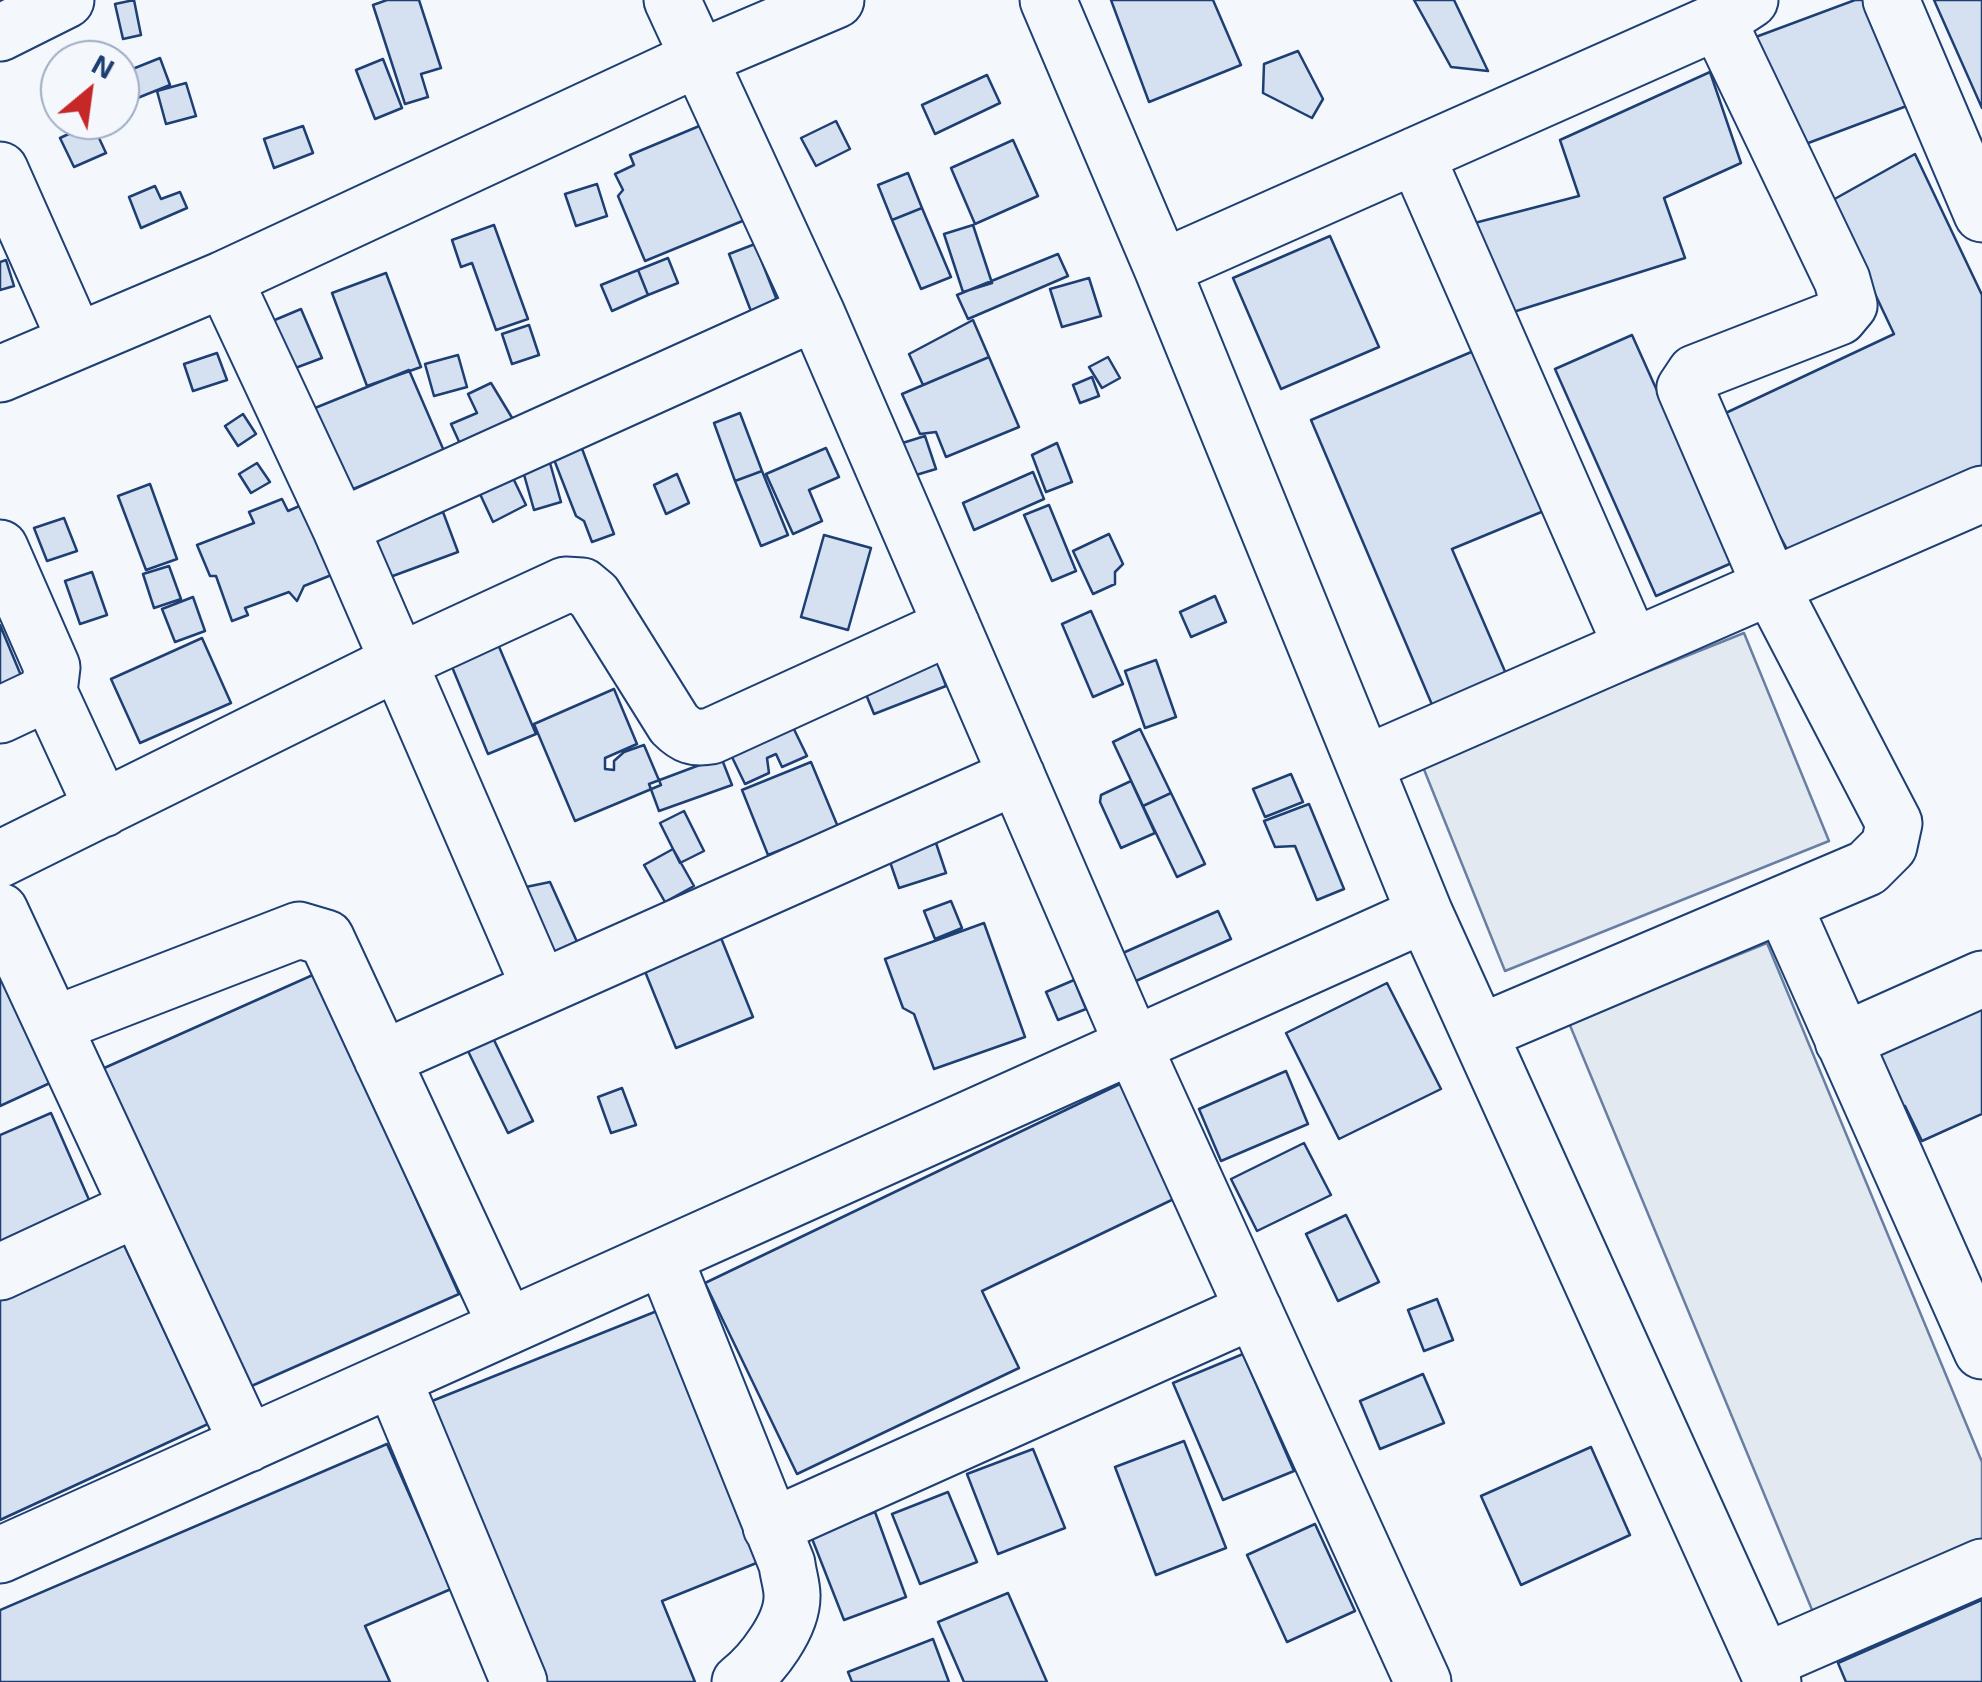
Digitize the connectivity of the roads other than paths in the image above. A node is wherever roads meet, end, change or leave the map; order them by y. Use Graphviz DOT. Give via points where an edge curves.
graph roads {
  1 [pos="66,0"];
  2 [pos="672,0"];
  3 [pos="836,0"];
  4 [pos="1048,0"];
  5 [pos="1891,0"];
  6 [pos="1734,10"];
  7 [pos="0,33"];
  8 [pos="697,59"];
  9 [pos="1416,156"];
  10 [pos="0,170"];
  11 [pos="1982,214"];
  12 [pos="1162,268"];
  13 [pos="224,279"];
  14 [pos="816,312"];
  15 [pos="76,342"];
  16 [pos="0,374"];
  17 [pos="1982,494"];
  18 [pos="340,528"];
  19 [pos="0,548"];
  20 [pos="1771,587"];
  21 [pos="952,626"];
  22 [pos="1632,647"];
  23 [pos="398,662"];
  24 [pos="49,692"];
  25 [pos="0,715"];
  26 [pos="1365,764"];
  27 [pos="1017,776"];
  28 [pos="103,809"];
  29 [pos="0,860"];
  30 [pos="1783,904"];
  31 [pos="0,911"];
  32 [pos="1426,914"];
  33 [pos="1982,978"];
  34 [pos="540,988"];
  35 [pos="53,1026"];
  36 [pos="1478,1033"];
  37 [pos="1843,1042"];
  38 [pos="1134,1045"];
  39 [pos="382,1059"];
  40 [pos="138,1208"];
  41 [pos="664,1257"];
  42 [pos="0,1272"];
  43 [pos="1254,1310"];
  44 [pos="507,1327"];
  45 [pos="1982,1351"];
  46 [pos="392,1379"];
  47 [pos="248,1444"];
  48 [pos="772,1527"];
  49 [pos="0,1556"];
  50 [pos="1982,1567"];
  51 [pos="1769,1672"];
  52 [pos="506,1678"];
  53 [pos="740,1682"];
  54 [pos="1423,1682"];
  1 -- 7 [label="street"];
  2 -- 8 [label="street"];
  3 -- 8 [label="street"];
  4 -- 12 [label="street"];
  5 -- 11 [label="street"];
  6 -- 9 [label="street"];
  6 -- 20 [label="street" via="1849,298 1839,317 1695,373 1685,388"];
  8 -- 13 [label="street"];
  8 -- 14 [label="street"];
  9 -- 12 [label="street"];
  9 -- 22 [label="street"];
  10 -- 15 [label="street"];
  12 -- 26 [label="street"];
  13 -- 15 [label="street"];
  13 -- 18 [label="street"];
  14 -- 18 [label="street"];
  14 -- 21 [label="street"];
  15 -- 16 [label="street"];
  17 -- 20 [label="street"];
  18 -- 23 [label="street"];
  19 -- 24 [label="street" via="52,667"];
  20 -- 22 [label="street"];
  20 -- 30 [label="street" via="1894,823 1888,846 1867,868"];
  21 -- 23 [label="street" via="698,738 674,724 582,586 565,585"];
  21 -- 27 [label="street"];
  22 -- 26 [label="street"];
  23 -- 28 [label="street"];
  23 -- 34 [label="street"];
  24 -- 25 [label="street"];
  24 -- 28 [label="street"];
  26 -- 32 [label="street"];
  27 -- 34 [label="street"];
  27 -- 38 [label="street"];
  28 -- 29 [label="street"];
  30 -- 36 [label="street"];
  30 -- 37 [label="street"];
  31 -- 35 [label="street"];
  32 -- 36 [label="street"];
  32 -- 38 [label="street"];
  33 -- 37 [label="street"];
  34 -- 39 [label="street"];
  35 -- 39 [label="street" via="309,931 326,938"];
  35 -- 40 [label="street"];
  36 -- 51 [label="street"];
  37 -- 45 [label="street"];
  38 -- 41 [label="street"];
  38 -- 43 [label="street"];
  39 -- 44 [label="street"];
  40 -- 42 [label="street"];
  40 -- 47 [label="street"];
  41 -- 44 [label="street"];
  41 -- 48 [label="street"];
  43 -- 48 [label="street"];
  43 -- 54 [label="street"];
  44 -- 46 [label="street"];
  46 -- 47 [label="street"];
  46 -- 52 [label="street"];
  47 -- 49 [label="street"];
  48 -- 53 [label="street" via="792,1598 760,1666"];
  50 -- 51 [label="street"];
}
